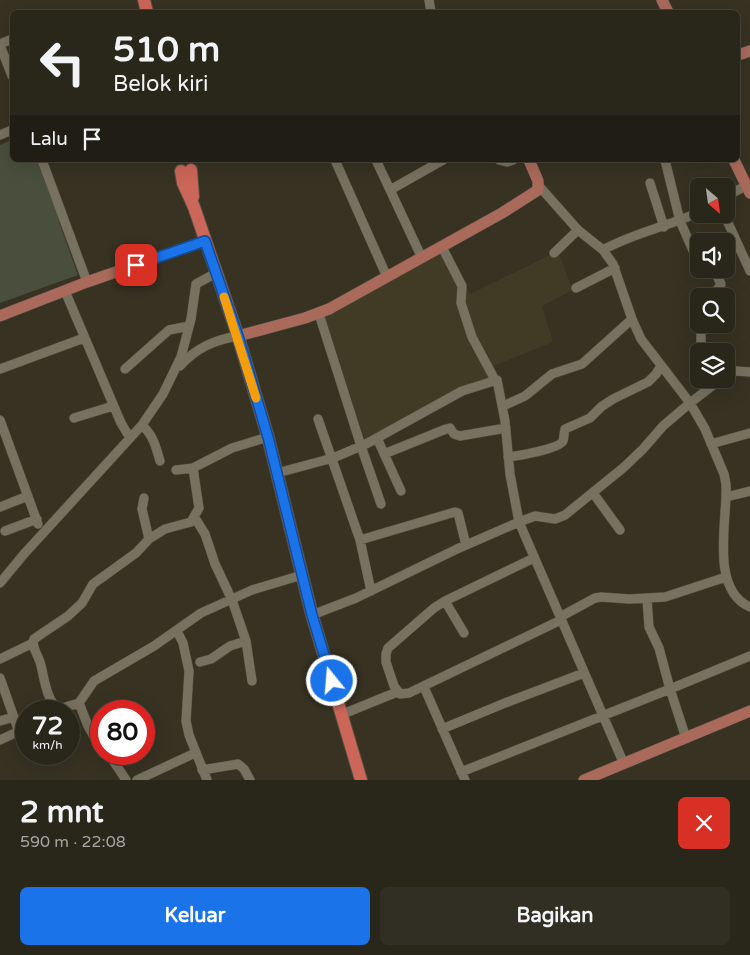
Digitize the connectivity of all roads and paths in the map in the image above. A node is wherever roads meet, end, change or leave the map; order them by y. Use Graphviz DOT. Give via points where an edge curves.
graph roads {
  1 [pos="0,44"];
  2 [pos="10,71"];
  3 [pos="43,162"];
  4 [pos="336,162"];
  5 [pos="377,162"];
  6 [pos="439,162"];
  7 [pos="530,162"];
  8 [pos="665,162"];
  9 [pos="735,162"];
  10 [pos="185,166"];
  11 [pos="650,183"];
  12 [pos="539,186"];
  13 [pos="390,190"];
  14 [pos="748,190"];
  15 [pos="735,193"];
  16 [pos="690,216"];
  17 [pos="680,221"];
  18 [pos="728,223"];
  19 [pos="664,227"];
  20 [pos="578,230"];
  21 [pos="205,241"];
  22 [pos="690,244"];
  23 [pos="442,247"];
  24 [pos="603,250"];
  25 [pos="554,253"];
  26 [pos="422,258"];
  27 [pos="615,268"];
  28 [pos="750,271"];
  29 [pos="216,273"];
  30 [pos="387,277"];
  31 [pos="87,282"];
  32 [pos="576,288"];
  33 [pos="65,291"];
  34 [pos="319,314"];
  35 [pos="0,316"];
  36 [pos="632,319"];
  37 [pos="190,326"];
  38 [pos="238,336"];
  39 [pos="84,338"];
  40 [pos="661,366"];
  41 [pos="0,369"];
  42 [pos="125,369"];
  43 [pos="176,370"];
  44 [pos="735,371"];
  45 [pos="750,372"];
  46 [pos="496,380"];
  47 [pos="709,388"];
  48 [pos="690,403"];
  49 [pos="113,406"];
  50 [pos="503,406"];
  51 [pos="74,418"];
  52 [pos="318,418"];
  53 [pos="0,420"];
  54 [pos="142,425"];
  55 [pos="506,428"];
  56 [pos="750,433"];
  57 [pos="268,437"];
  58 [pos="130,438"];
  59 [pos="377,438"];
  60 [pos="711,444"];
  61 [pos="360,446"];
  62 [pos="384,454"];
  63 [pos="508,457"];
  64 [pos="332,458"];
  65 [pos="160,461"];
  66 [pos="193,468"];
  67 [pos="176,470"];
  68 [pos="277,473"];
  69 [pos="401,491"];
  70 [pos="750,491"];
  71 [pos="593,493"];
  72 [pos="28,496"];
  73 [pos="726,497"];
  74 [pos="144,498"];
  75 [pos="381,504"];
  76 [pos="0,507"];
  77 [pos="194,518"];
  78 [pos="519,522"];
  79 [pos="620,530"];
  80 [pos="5,531"];
  81 [pos="149,539"];
  82 [pos="360,540"];
  83 [pos="466,545"];
  84 [pos="534,558"];
  85 [pos="302,575"];
  86 [pos="726,576"];
  87 [pos="0,583"];
  88 [pos="371,591"];
  89 [pos="646,599"];
  90 [pos="232,600"];
  91 [pos="446,601"];
  92 [pos="749,609"];
  93 [pos="312,615"];
  94 [pos="561,618"];
  95 [pos="177,631"];
  96 [pos="464,633"];
  97 [pos="246,641"];
  98 [pos="32,644"];
  99 [pos="750,656"];
  100 [pos="0,659"];
  101 [pos="200,662"];
  102 [pos="584,673"];
  103 [pos="0,678"];
  104 [pos="252,681"];
  105 [pos="424,687"];
  106 [pos="670,688"];
  107 [pos="2,689"];
  108 [pos="397,692"];
  109 [pos="51,700"];
  110 [pos="80,702"];
  111 [pos="80,706"];
  112 [pos="750,711"];
  113 [pos="343,714"];
  114 [pos="603,716"];
  115 [pos="14,717"];
  116 [pos="0,721"];
  117 [pos="442,729"];
  118 [pos="90,730"];
  119 [pos="15,733"];
  120 [pos="686,738"];
  121 [pos="0,740"];
  122 [pos="195,753"];
  123 [pos="624,764"];
  124 [pos="116,765"];
  125 [pos="202,770"];
  126 [pos="463,776"];
  127 [pos="358,779"];
  128 [pos="126,780"];
  129 [pos="137,780"];
  130 [pos="207,780"];
  131 [pos="250,780"];
  132 [pos="584,780"];
  1 -- 2 [label="street"];
  3 -- 31 [label="street"];
  4 -- 30 [label="street"];
  5 -- 13 [label="street"];
  6 -- 13 [label="street"];
  7 -- 12 [label="main road"];
  8 -- 17 [label="street"];
  9 -- 14 [label="main road"];
  10 -- 21 [label="highway"];
  11 -- 19 [label="street"];
  12 -- 20 [label="street"];
  12 -- 23 [label="main road" via="534,194"];
  13 -- 26 [label="street"];
  14 -- 15 [label="street"];
  16 -- 17 [label="street"];
  17 -- 19 [label="street"];
  17 -- 22 [label="street"];
  18 -- 28 [label="street"];
  19 -- 24 [label="street"];
  20 -- 24 [label="street"];
  20 -- 25 [label="street"];
  21 -- 29 [label="highway"];
  21 -- 31 [label="main road"];
  23 -- 26 [label="main road"];
  23 -- 46 [label="street" via="462,286 461,303 470,331"];
  24 -- 27 [label="street"];
  26 -- 30 [label="main road"];
  27 -- 32 [label="street"];
  27 -- 36 [label="street"];
  29 -- 37 [label="street" via="196,284"];
  29 -- 38 [label="highway"];
  30 -- 34 [label="main road"];
  31 -- 33 [label="main road"];
  33 -- 35 [label="main road"];
  33 -- 39 [label="street"];
  34 -- 38 [label="main road"];
  34 -- 61 [label="street"];
  36 -- 40 [label="street" via="641,339"];
  36 -- 50 [label="street" via="582,364 552,374 525,396"];
  37 -- 42 [label="street" via="169,330"];
  37 -- 43 [label="street"];
  38 -- 43 [label="street" via="221,338 205,345"];
  38 -- 57 [label="highway"];
  39 -- 41 [label="street"];
  39 -- 49 [label="street"];
  40 -- 48 [label="street"];
  40 -- 63 [label="street" via="648,382 601,407 590,418 565,429 559,445"];
  43 -- 54 [label="street"];
  44 -- 45 [label="street"];
  46 -- 50 [label="street"];
  46 -- 59 [label="street" via="462,392"];
  47 -- 48 [label="street"];
  48 -- 60 [label="street"];
  48 -- 71 [label="street"];
  49 -- 51 [label="street"];
  49 -- 58 [label="street"];
  50 -- 55 [label="street"];
  52 -- 64 [label="street"];
  53 -- 72 [label="street"];
  54 -- 58 [label="street"];
  54 -- 65 [label="street" via="155,442"];
  55 -- 62 [label="street" via="460,436 450,428"];
  55 -- 63 [label="street"];
  56 -- 60 [label="street"];
  57 -- 66 [label="street" via="232,448"];
  57 -- 68 [label="highway"];
  58 -- 87 [label="street"];
  59 -- 61 [label="street"];
  59 -- 62 [label="street"];
  60 -- 73 [label="street" via="724,474"];
  61 -- 64 [label="street"];
  61 -- 75 [label="street"];
  62 -- 69 [label="street"];
  63 -- 78 [label="street"];
  64 -- 68 [label="street"];
  64 -- 82 [label="street"];
  66 -- 67 [label="street"];
  66 -- 77 [label="street" via="199,508"];
  68 -- 85 [label="highway"];
  70 -- 73 [label="street"];
  71 -- 78 [label="street" via="560,518 536,516"];
  71 -- 79 [label="street"];
  72 -- 76 [label="street"];
  72 -- 80 [label="street" via="37,521"];
  73 -- 86 [label="street"];
  74 -- 81 [label="street" via="142,509"];
  77 -- 81 [label="street" via="185,525 165,530"];
  77 -- 90 [label="street" via="205,534"];
  78 -- 83 [label="street"];
  78 -- 84 [label="street"];
  81 -- 98 [label="street" via="136,553 93,584 82,603 34,639"];
  82 -- 83 [label="street" via="455,512 458,513"];
  82 -- 88 [label="street"];
  83 -- 88 [label="street"];
  84 -- 91 [label="street"];
  84 -- 94 [label="street"];
  85 -- 90 [label="street" via="252,590"];
  85 -- 93 [label="highway"];
  86 -- 89 [label="street" via="665,597"];
  86 -- 92 [label="street" via="734,595"];
  88 -- 93 [label="street"];
  89 -- 94 [label="street" via="595,598"];
  89 -- 106 [label="street" via="649,627 657,642"];
  90 -- 95 [label="street" via="202,613"];
  90 -- 97 [label="street"];
  91 -- 96 [label="street"];
  91 -- 108 [label="street" via="401,635 387,650 386,662"];
  93 -- 113 [label="highway"];
  94 -- 102 [label="street"];
  94 -- 105 [label="street"];
  95 -- 110 [label="street" via="94,681"];
  95 -- 122 [label="street" via="187,655 186,721"];
  97 -- 101 [label="street"];
  97 -- 104 [label="street"];
  98 -- 100 [label="street"];
  98 -- 109 [label="street"];
  99 -- 106 [label="street"];
  102 -- 114 [label="street"];
  102 -- 117 [label="street"];
  103 -- 107 [label="street"];
  105 -- 108 [label="street" via="404,694"];
  105 -- 117 [label="street"];
  106 -- 114 [label="street"];
  106 -- 120 [label="street"];
  107 -- 115 [label="street"];
  108 -- 113 [label="street"];
  111 -- 118 [label="street"];
  112 -- 120 [label="main road"];
  113 -- 127 [label="highway"];
  114 -- 123 [label="street"];
  114 -- 126 [label="street"];
  115 -- 116 [label="street"];
  117 -- 126 [label="street"];
  119 -- 121 [label="street"];
  120 -- 123 [label="main road"];
  122 -- 125 [label="street"];
  122 -- 129 [label="street"];
  123 -- 132 [label="main road"];
  124 -- 128 [label="street"];
  125 -- 130 [label="street"];
  125 -- 131 [label="street" via="238,764"];
}
